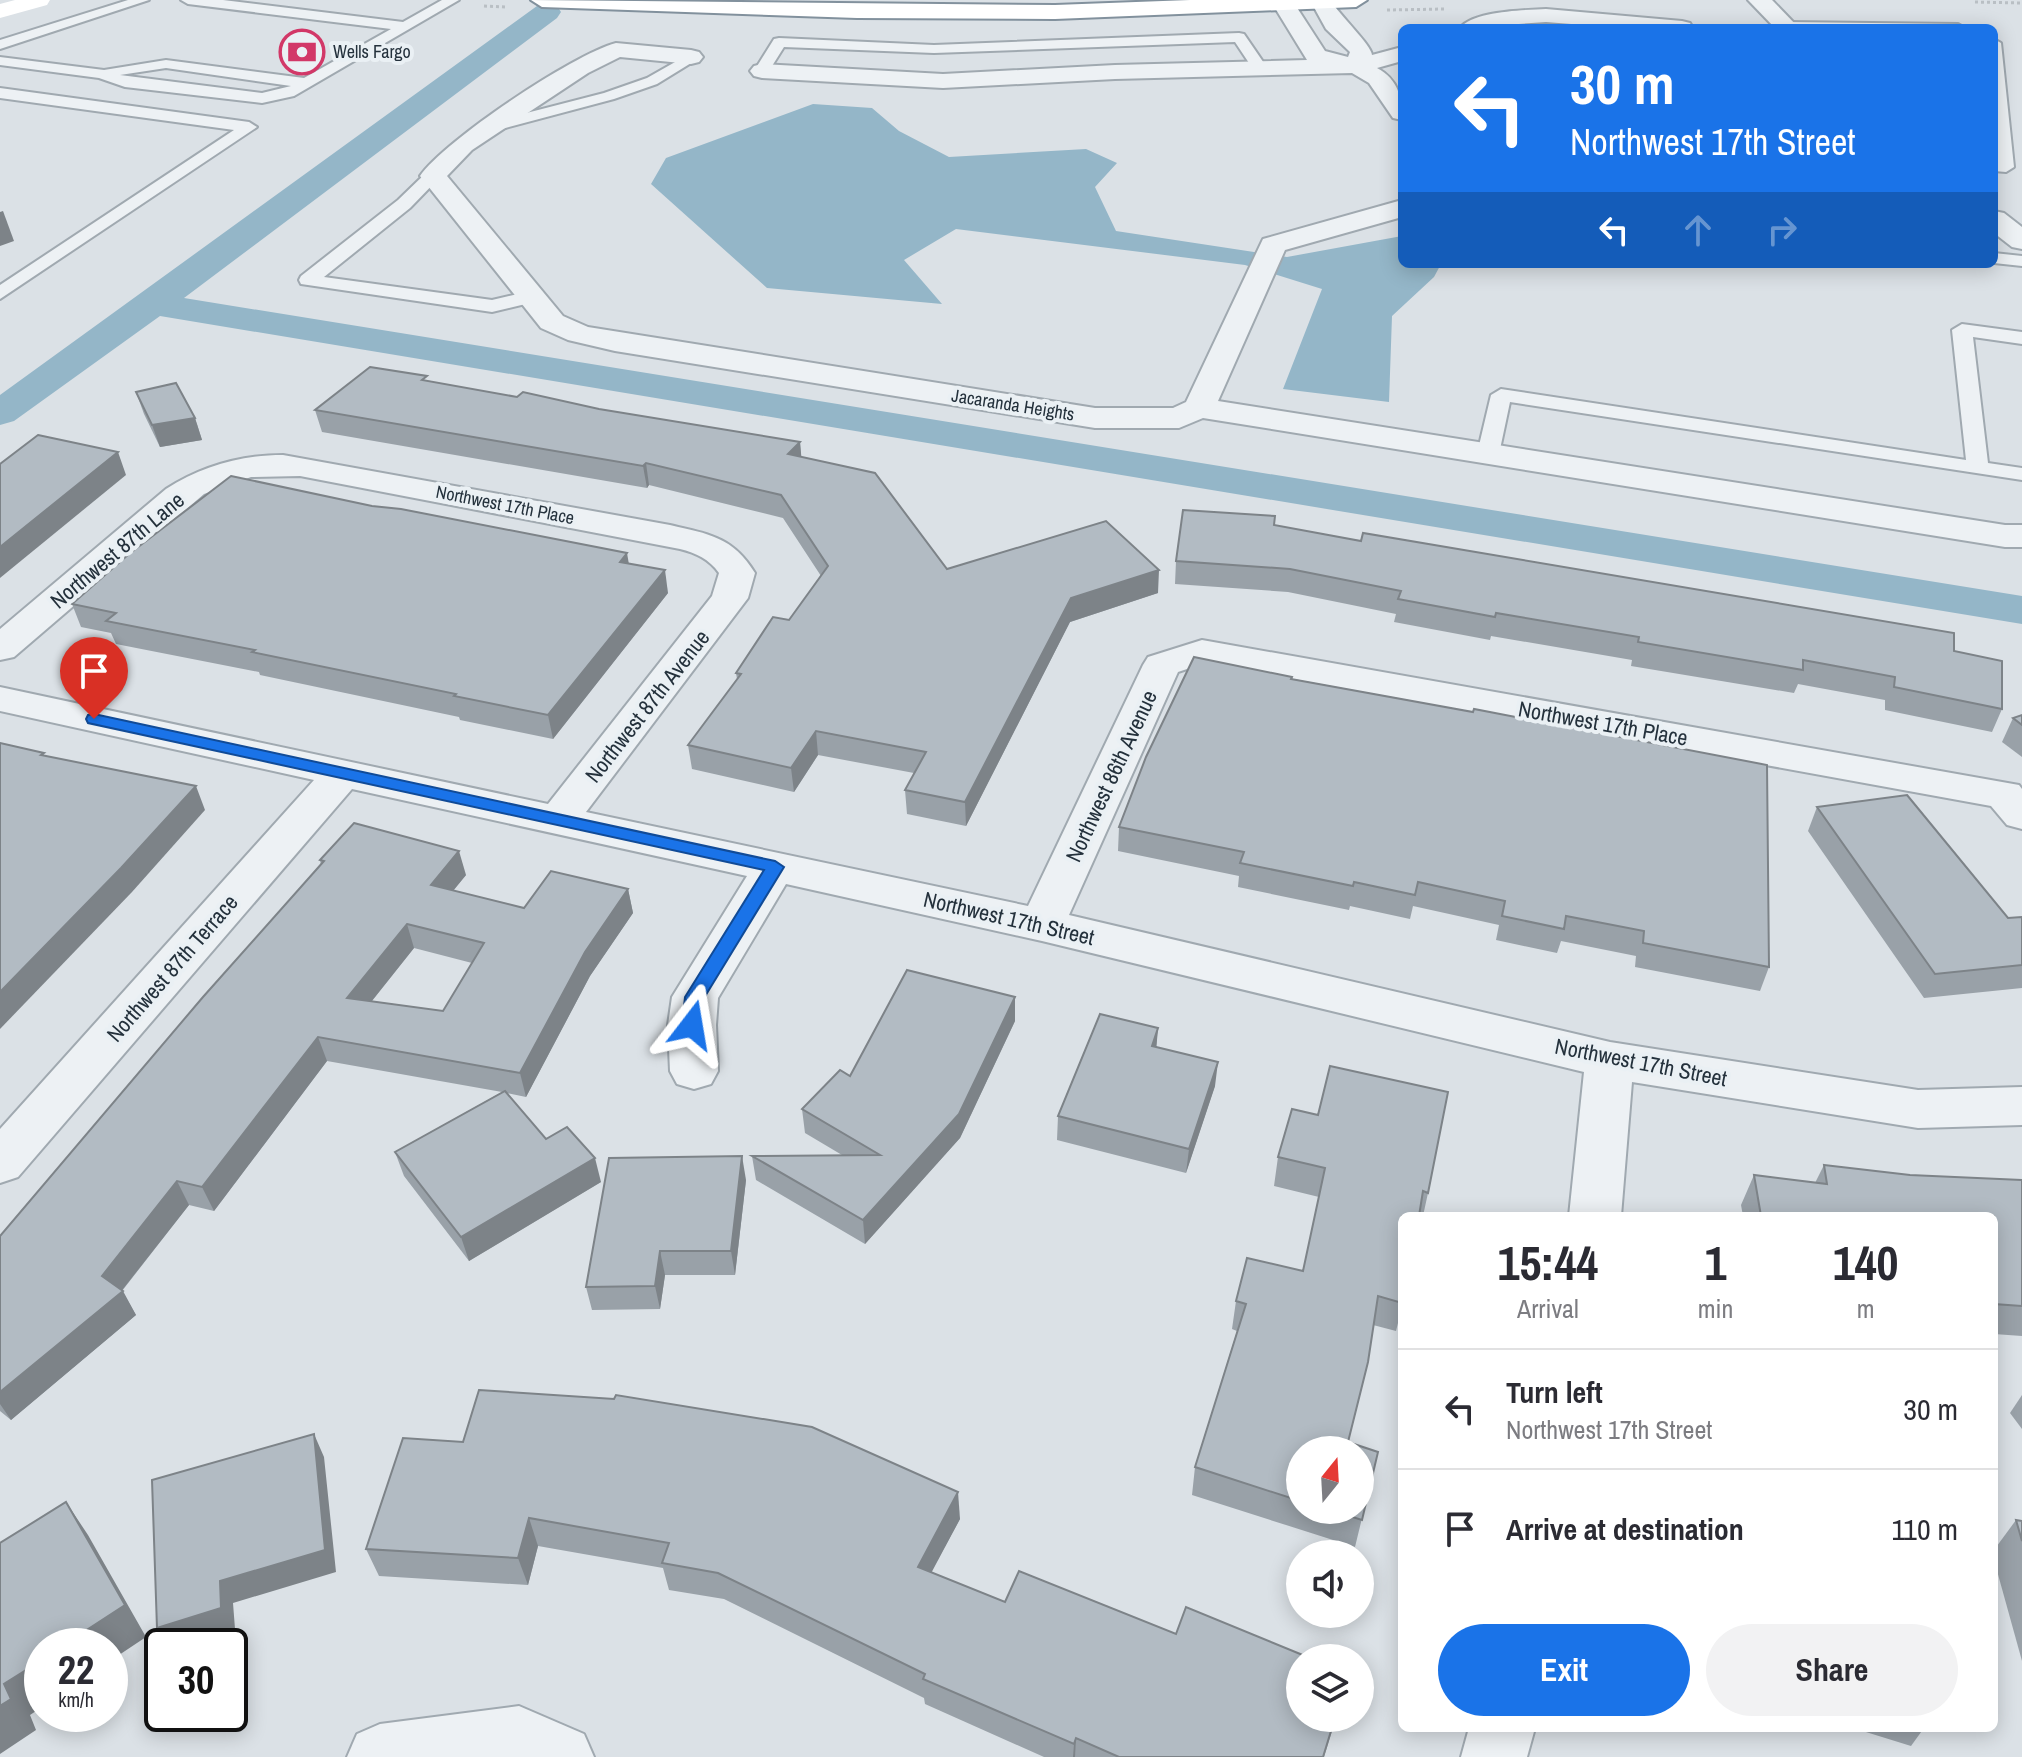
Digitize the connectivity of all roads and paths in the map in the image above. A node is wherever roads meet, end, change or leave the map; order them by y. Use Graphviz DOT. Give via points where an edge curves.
graph roads {
  1 [pos="39,0"];
  2 [pos="142,0"];
  3 [pos="188,0"];
  4 [pos="452,0"];
  5 [pos="542,0"];
  6 [pos="1356,0"];
  7 [pos="1759,0"];
  8 [pos="1282,1"];
  9 [pos="1320,1"];
  10 [pos="405,8"];
  11 [pos="0,11"];
  12 [pos="380,23"];
  13 [pos="1483,24"];
  14 [pos="1636,24"];
  15 [pos="1784,24"];
  16 [pos="403,26"];
  17 [pos="0,45"];
  18 [pos="1398,55"];
  19 [pos="691,57"];
  20 [pos="0,61"];
  21 [pos="1357,66"];
  22 [pos="1260,69"];
  23 [pos="762,71"];
  24 [pos="1998,84"];
  25 [pos="0,93"];
  26 [pos="1398,107"];
  27 [pos="490,127"];
  28 [pos="1998,166"];
  29 [pos="433,176"];
  30 [pos="1398,209"];
  31 [pos="2004,218"];
  32 [pos="2022,241"];
  33 [pos="1998,258"];
  34 [pos="2022,261"];
  35 [pos="0,293"];
  36 [pos="531,297"];
  37 [pos="2022,338"];
  38 [pos="1199,408"];
  39 [pos="1488,454"];
  40 [pos="243,467"];
  41 [pos="1978,468"];
  42 [pos="2022,474"];
  43 [pos="2022,536"];
  44 [pos="735,590"];
  45 [pos="0,649"];
  46 [pos="1202,651"];
  47 [pos="0,699"];
  48 [pos="344,772"];
  49 [pos="2013,805"];
  50 [pos="557,821"];
  51 [pos="775,867"];
  52 [pos="1042,925"];
  53 [pos="1610,1060"];
  54 [pos="694,1071"];
  55 [pos="2022,1106"];
  56 [pos="0,1163"];
  57 [pos="1595,1212"];
  58 [pos="1501,1732"];
  59 [pos="540,1748"];
  60 [pos="380,1757"];
  61 [pos="1494,1757"];
  1 -- 11 [label="main road"];
  2 -- 17 [label="lane"];
  3 -- 12 [label="lane"];
  4 -- 16 [label="lane"];
  5 -- 8 [label="main road" via="1055,12"];
  6 -- 9 [label="main road"];
  7 -- 15 [label="street"];
  8 -- 9 [label="main road"];
  8 -- 21 [label="street" via="1316,56"];
  9 -- 21 [label="street" via="1334,24 1362,51"];
  10 -- 12 [label="lane"];
  12 -- 16 [label="lane"];
  13 -- 14 [label="street" via="1544,16"];
  16 -- 20 [label="lane" via="289,93 262,98"];
  18 -- 21 [label="street"];
  19 -- 27 [label="lane" via="652,81 609,96"];
  19 -- 27 [label="street" via="616,50"];
  21 -- 22 [label="street"];
  21 -- 26 [label="street" via="1378,78"];
  22 -- 23 [label="street" via="943,81"];
  22 -- 23 [label="lane" via="1239,37 934,49 779,42"];
  24 -- 28 [label="lane" via="2006,167"];
  25 -- 35 [label="lane" via="249,127"];
  27 -- 29 [label="street"];
  29 -- 36 [label="street, Jacaranda Heights"];
  29 -- 36 [label="lane" via="308,280 492,306"];
  30 -- 38 [label="street" via="1273,245"];
  31 -- 32 [label="street"];
  33 -- 34 [label="lane"];
  36 -- 38 [label="street, Jacaranda Heights" via="552,322 615,342 1095,418 1179,418"];
  37 -- 41 [label="lane" via="1962,330"];
  38 -- 39 [label="street"];
  39 -- 41 [label="lane" via="1501,395"];
  39 -- 43 [label="street"];
  40 -- 44 [label="street, Northwest 17th Place" via="300,466 690,541 727,556 737,573"];
  40 -- 45 [label="street, Northwest 87th Lane" via="207,478 178,496"];
  41 -- 42 [label="lane"];
  44 -- 50 [label="street, Northwest 87th Avenue"];
  46 -- 49 [label="street, Northwest 17th Place"];
  46 -- 52 [label="street, Northwest 86th Avenue" via="1162,665"];
  47 -- 48 [label="street, Northwest 17th Street"];
  48 -- 50 [label="street, Northwest 17th Street"];
  48 -- 56 [label="street, Northwest 87th Terrace"];
  50 -- 51 [label="street, Northwest 17th Street"];
  51 -- 52 [label="street, Northwest 17th Street"];
  51 -- 54 [label="street" via="695,997"];
  52 -- 53 [label="street, Northwest 17th Street"];
  53 -- 55 [label="street, Northwest 17th Street" via="1918,1109"];
  53 -- 57 [label="street"];
  58 -- 61 [label="street"];
  59 -- 60 [label="street"];
}
